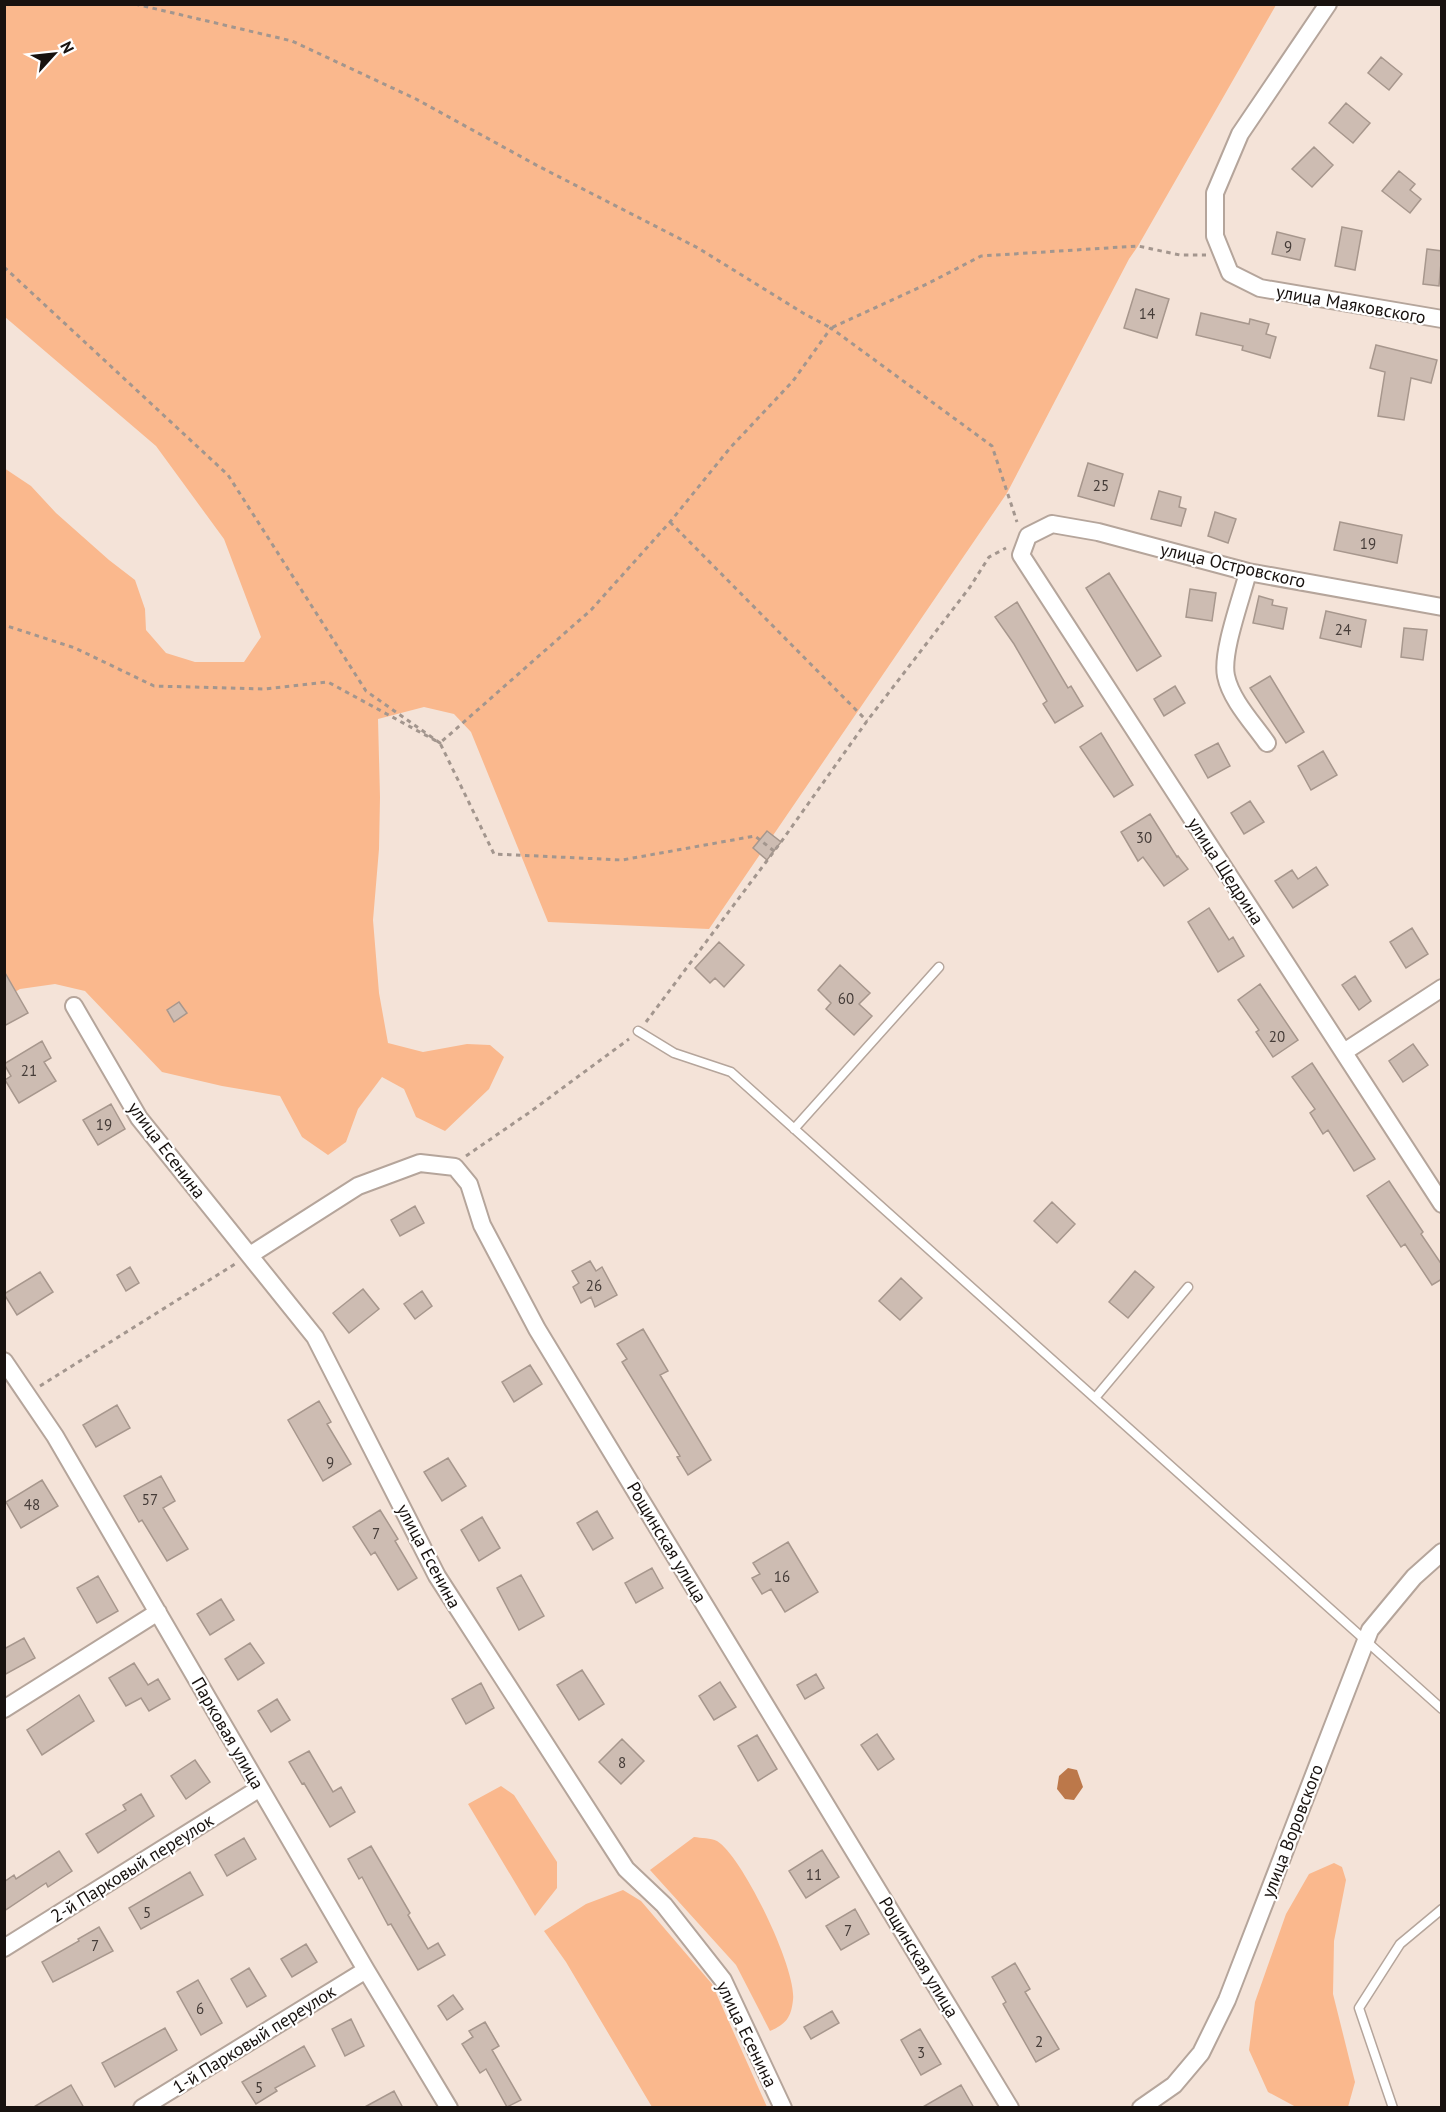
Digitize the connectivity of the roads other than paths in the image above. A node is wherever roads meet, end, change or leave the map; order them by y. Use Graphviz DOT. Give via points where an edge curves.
graph roads {
  1 [pos="1328,4"];
  2 [pos="1442,319"];
  3 [pos="1028,536"];
  4 [pos="1248,572"];
  5 [pos="1442,607"];
  6 [pos="1267,743"];
  7 [pos="939,967"];
  8 [pos="1442,988"];
  9 [pos="74,1006"];
  10 [pos="638,1031"];
  11 [pos="1344,1052"];
  12 [pos="794,1129"];
  13 [pos="1442,1204"];
  14 [pos="250,1255"];
  15 [pos="1188,1287"];
  16 [pos="4,1361"];
  17 [pos="1095,1398"];
  18 [pos="1442,1552"];
  19 [pos="158,1612"];
  20 [pos="1366,1641"];
  21 [pos="4,1709"];
  22 [pos="1442,1709"];
  23 [pos="260,1788"];
  24 [pos="1442,1909"];
  25 [pos="4,1948"];
  26 [pos="366,1970"];
  27 [pos="142,2108"];
  28 [pos="450,2108"];
  29 [pos="783,2108"];
  30 [pos="1010,2108"];
  31 [pos="1142,2108"];
  32 [pos="1393,2108"];
  1 -- 2 [label="street, улица Маяковского" via="1240,134 1215,193 1215,236 1230,273 1260,288"];
  3 -- 4 [label="street, улица Островского" via="1052,524 1098,532"];
  3 -- 11 [label="street, улица Щедрина" via="1021,555"];
  4 -- 5 [label="street, улица Островского"];
  4 -- 6 [label="street" via="1226,655 1226,676 1234,696"];
  7 -- 12 [label="lane"];
  8 -- 11 [label="street"];
  9 -- 14 [label="street, улица Есенина" via="139,1118"];
  10 -- 12 [label="lane" via="674,1053 731,1072"];
  11 -- 13 [label="street, улица Щедрина"];
  12 -- 17 [label="lane"];
  14 -- 29 [label="street, улица Есенина" via="315,1336 437,1576 626,1869 664,1905 723,1980"];
  14 -- 30 [label="street, Рощинская улица" via="358,1186 420,1163 455,1167 469,1184 482,1226 537,1329"];
  15 -- 17 [label="lane"];
  16 -- 19 [label="street, Парковая улица" via="55,1436"];
  17 -- 20 [label="lane"];
  18 -- 20 [label="street, улица Воровского" via="1414,1577 1370,1630"];
  19 -- 21 [label="street"];
  19 -- 23 [label="street, Парковая улица"];
  20 -- 22 [label="lane"];
  20 -- 31 [label="street, улица Воровского" via="1227,2000 1201,2053 1174,2085"];
  23 -- 25 [label="street, 2-й Парковый переулок"];
  23 -- 26 [label="street, Парковая улица"];
  24 -- 32 [label="lane" via="1400,1944 1359,2008"];
  26 -- 27 [label="street, 1-й Парковый переулок"];
  26 -- 28 [label="street, Парковая улица"];
}
